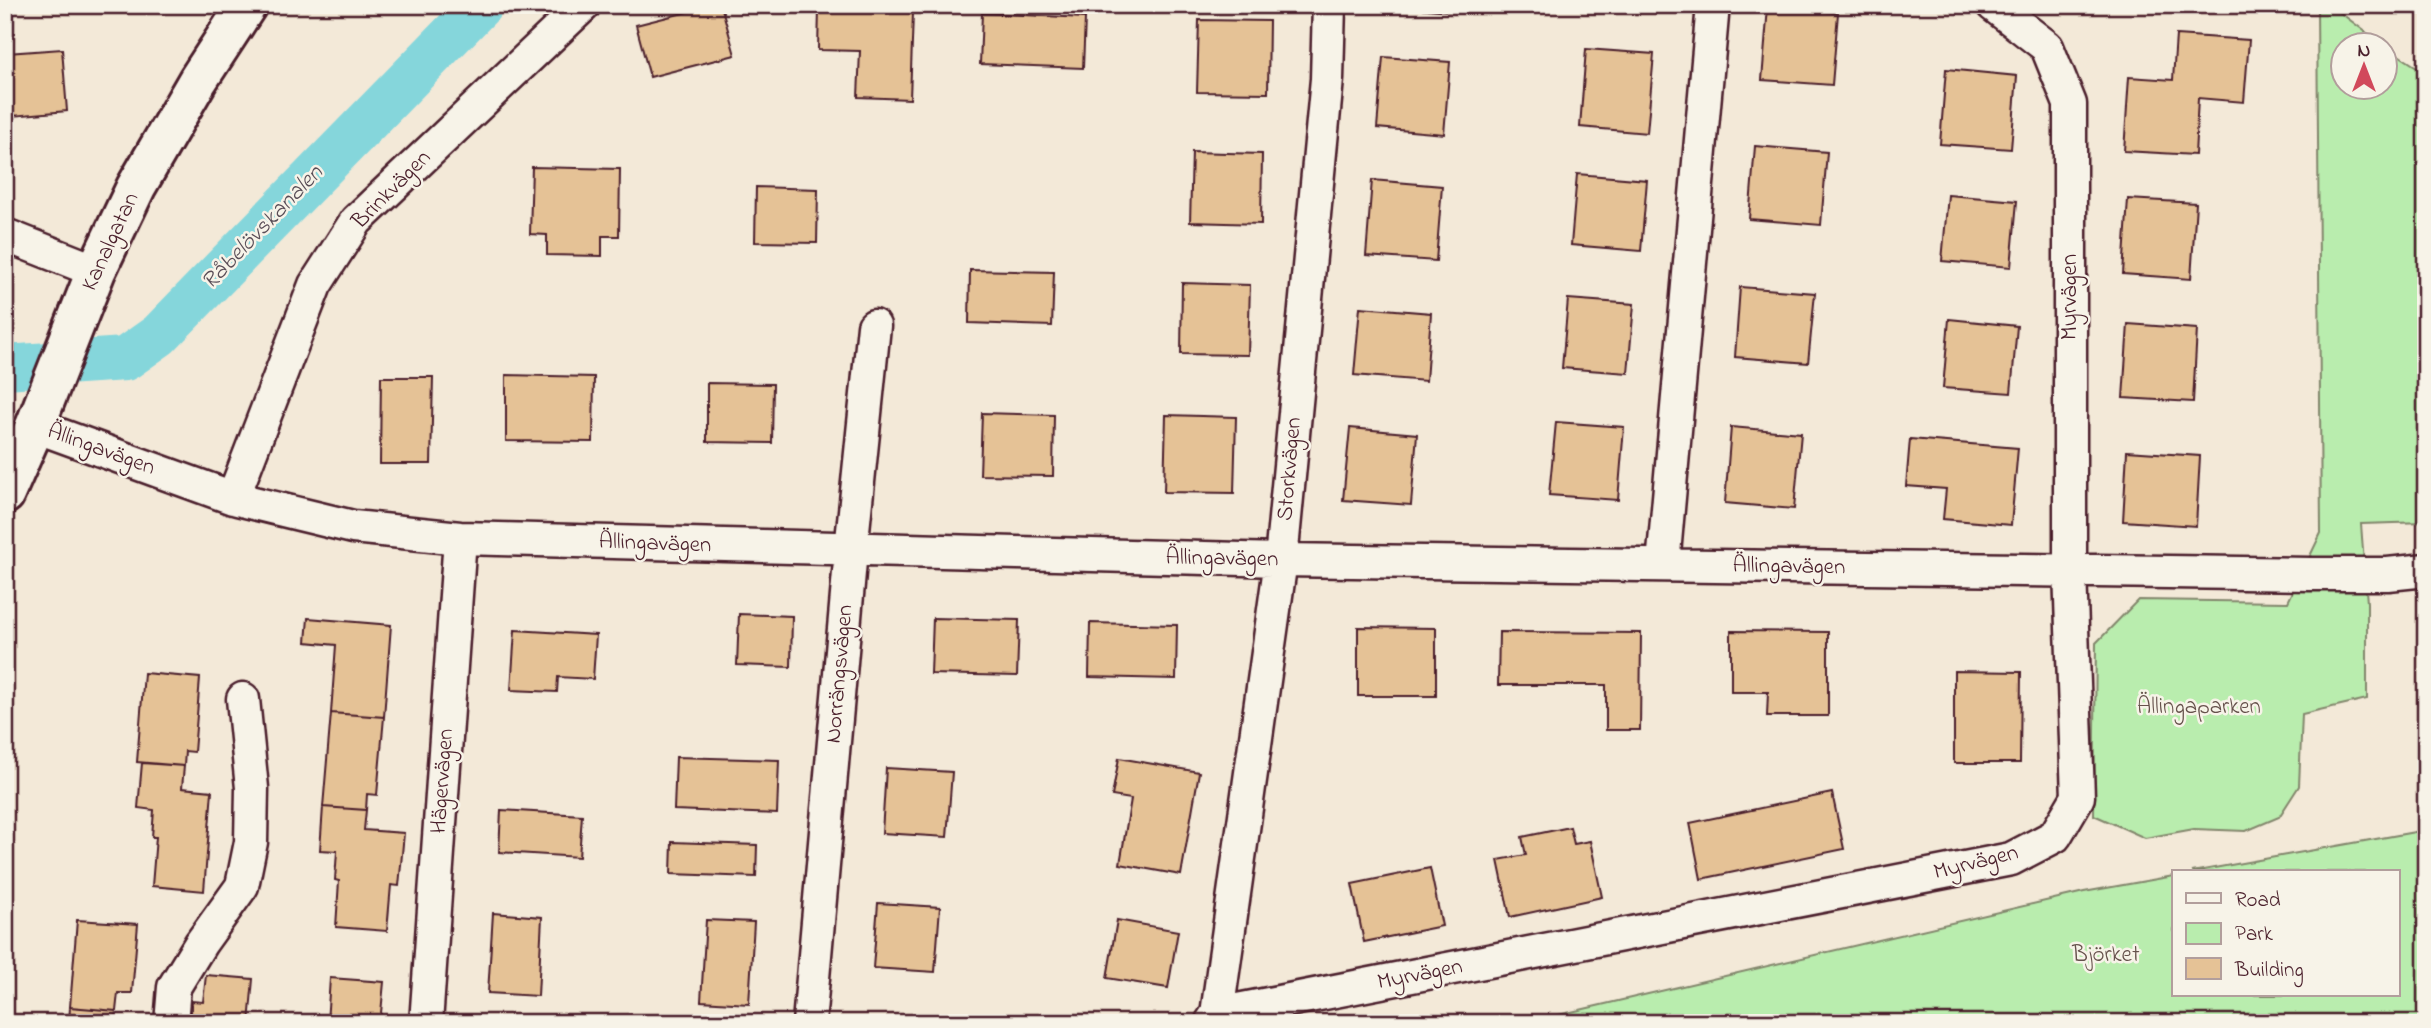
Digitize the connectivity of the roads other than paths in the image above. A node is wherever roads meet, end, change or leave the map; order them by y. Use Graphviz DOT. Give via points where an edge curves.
graph roads {
  1 [pos="247,5"];
  2 [pos="584,5"];
  3 [pos="1329,5"];
  4 [pos="1713,5"];
  5 [pos="1993,5"];
  6 [pos="5,235"];
  7 [pos="96,271"];
  8 [pos="874,326"];
  9 [pos="35,426"];
  10 [pos="5,494"];
  11 [pos="233,498"];
  12 [pos="460,538"];
  13 [pos="851,550"];
  14 [pos="1282,560"];
  15 [pos="1663,565"];
  16 [pos="2426,570"];
  17 [pos="2070,571"];
  18 [pos="243,699"];
  19 [pos="1214,1018"];
  20 [pos="171,1023"];
  21 [pos="426,1023"];
  22 [pos="809,1023"];
  1 -- 7 [label="street, Kanalgatan" via="149,163"];
  2 -- 11 [label="street, Brinkvägen" via="356,221 315,285"];
  3 -- 14 [label="street, Storkvägen" via="1327,79"];
  4 -- 15 [label="street"];
  5 -- 17 [label="street, Myrvägen" via="2047,47 2070,104"];
  6 -- 7 [label="street"];
  7 -- 9 [label="street, Kanalgatan"];
  8 -- 13 [label="street, Norrängsvägen"];
  9 -- 10 [label="street, Kanalgatan"];
  9 -- 11 [label="street, Ällingavägen"];
  11 -- 12 [label="street, Ällingavägen" via="353,527"];
  12 -- 13 [label="street, Ällingavägen"];
  12 -- 21 [label="street, Hägervägen"];
  13 -- 14 [label="street, Ällingavägen"];
  13 -- 22 [label="street, Norrängsvägen"];
  14 -- 15 [label="street, Ällingavägen"];
  14 -- 19 [label="street, Storkvägen"];
  15 -- 17 [label="street, Ällingavägen"];
  16 -- 17 [label="street, Ällingavägen"];
  17 -- 19 [label="street, Myrvägen" via="2078,797 2054,836 2011,859"];
  18 -- 20 [label="street" via="253,788 251,842 242,886 174,986"];
}
